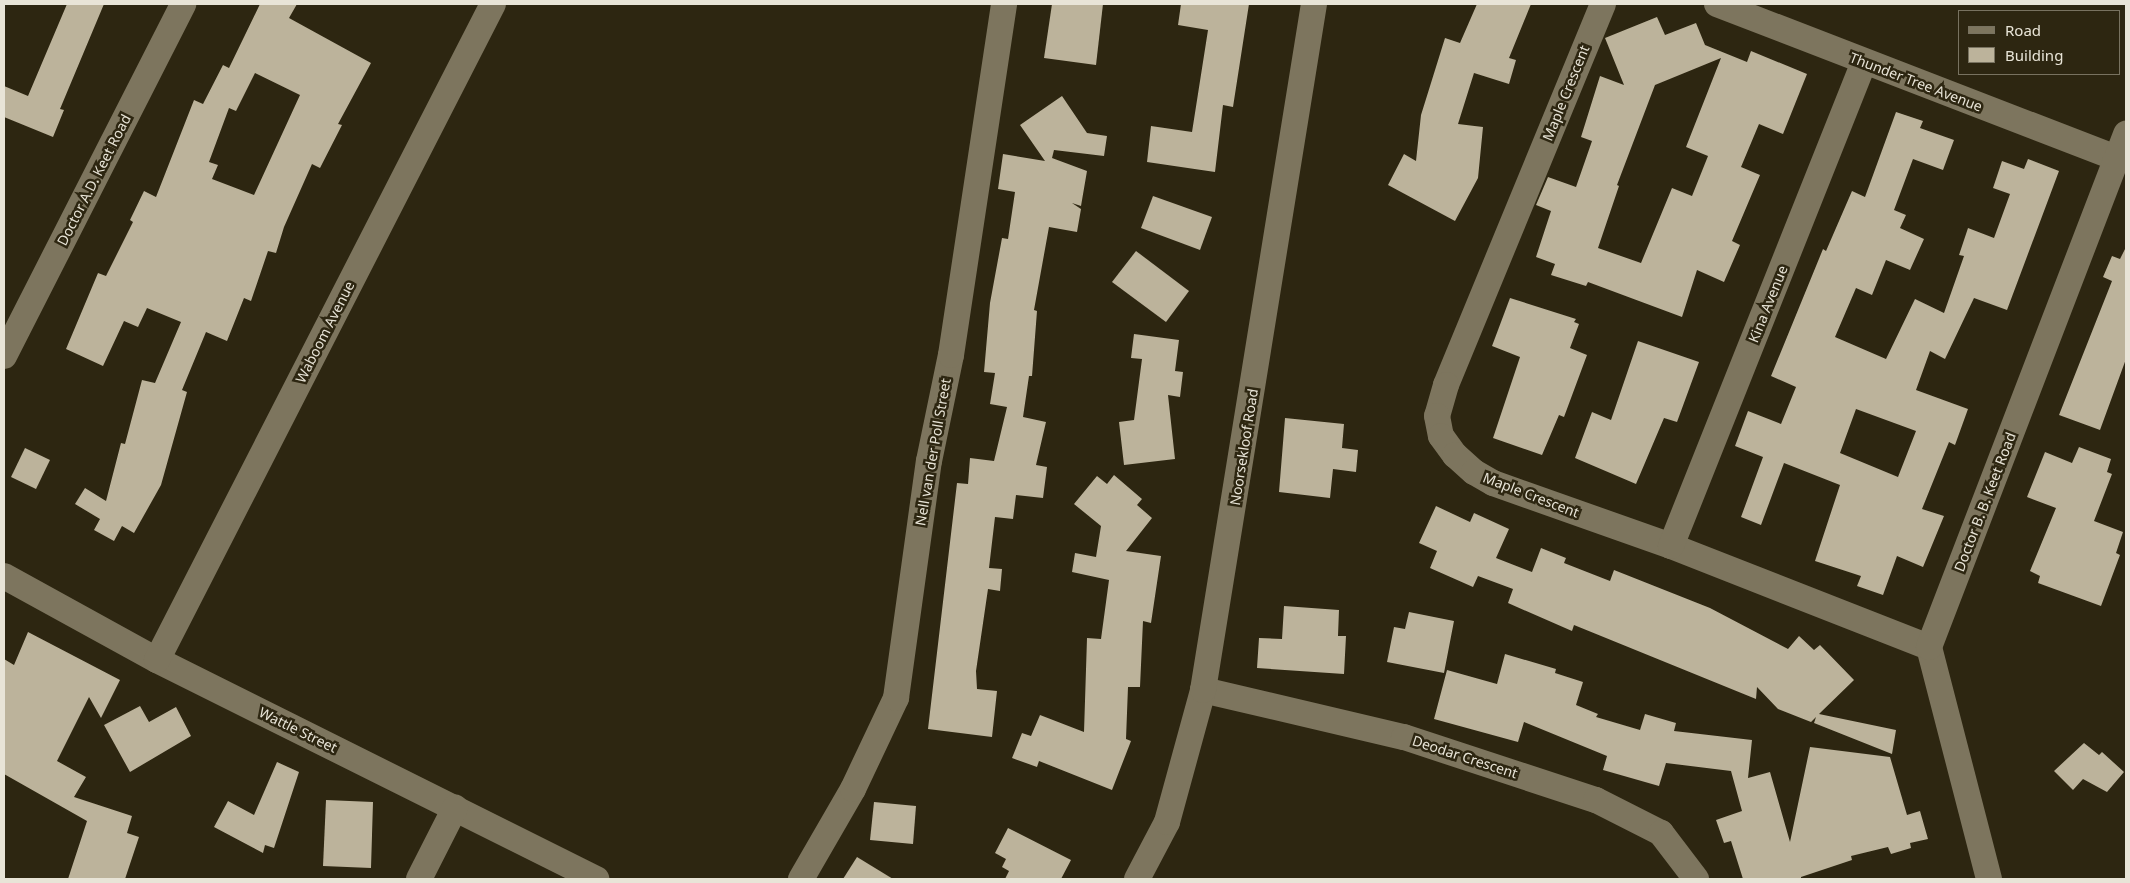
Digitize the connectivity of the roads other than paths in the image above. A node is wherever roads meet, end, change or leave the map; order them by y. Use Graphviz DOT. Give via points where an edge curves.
graph roads {
  1 [pos="183,4"];
  2 [pos="493,4"];
  3 [pos="1004,4"];
  4 [pos="1314,4"];
  5 [pos="1603,4"];
  6 [pos="1717,4"];
  7 [pos="1864,62"];
  8 [pos="2126,134"];
  9 [pos="2117,158"];
  10 [pos="4,356"];
  11 [pos="1671,546"];
  12 [pos="4,576"];
  13 [pos="1929,647"];
  14 [pos="157,660"];
  15 [pos="1204,690"];
  16 [pos="455,808"];
  17 [pos="419,879"];
  18 [pos="596,879"];
  19 [pos="801,879"];
  20 [pos="1137,879"];
  21 [pos="1696,879"];
  22 [pos="1989,879"];
  1 -- 10 [label="street, Doctor A.D. Keet Road"];
  2 -- 14 [label="street, Waboom Avenue"];
  3 -- 19 [label="street, Nell van der Poll Street" via="951,355 929,461 896,698 853,789"];
  4 -- 15 [label="street, Noorsekloof Road"];
  5 -- 11 [label="street, Maple Crescent" via="1446,385 1437,416 1441,436 1455,455 1493,483"];
  6 -- 7 [label="street, Thunder Tree Avenue"];
  7 -- 9 [label="street, Thunder Tree Avenue"];
  7 -- 11 [label="street, Kina Avenue"];
  8 -- 9 [label="street, Doctor B. B. Keet Road"];
  9 -- 13 [label="street, Doctor B. B. Keet Road"];
  11 -- 13 [label="street, Maple Crescent"];
  12 -- 14 [label="street, Wattle Street"];
  13 -- 22 [label="street"];
  14 -- 16 [label="street, Wattle Street"];
  15 -- 20 [label="street, Noorsekloof Road" via="1167,822"];
  15 -- 21 [label="street, Deodar Crescent" via="1404,737 1596,800 1661,833"];
  16 -- 17 [label="street"];
  16 -- 18 [label="street, Wattle Street"];
}
